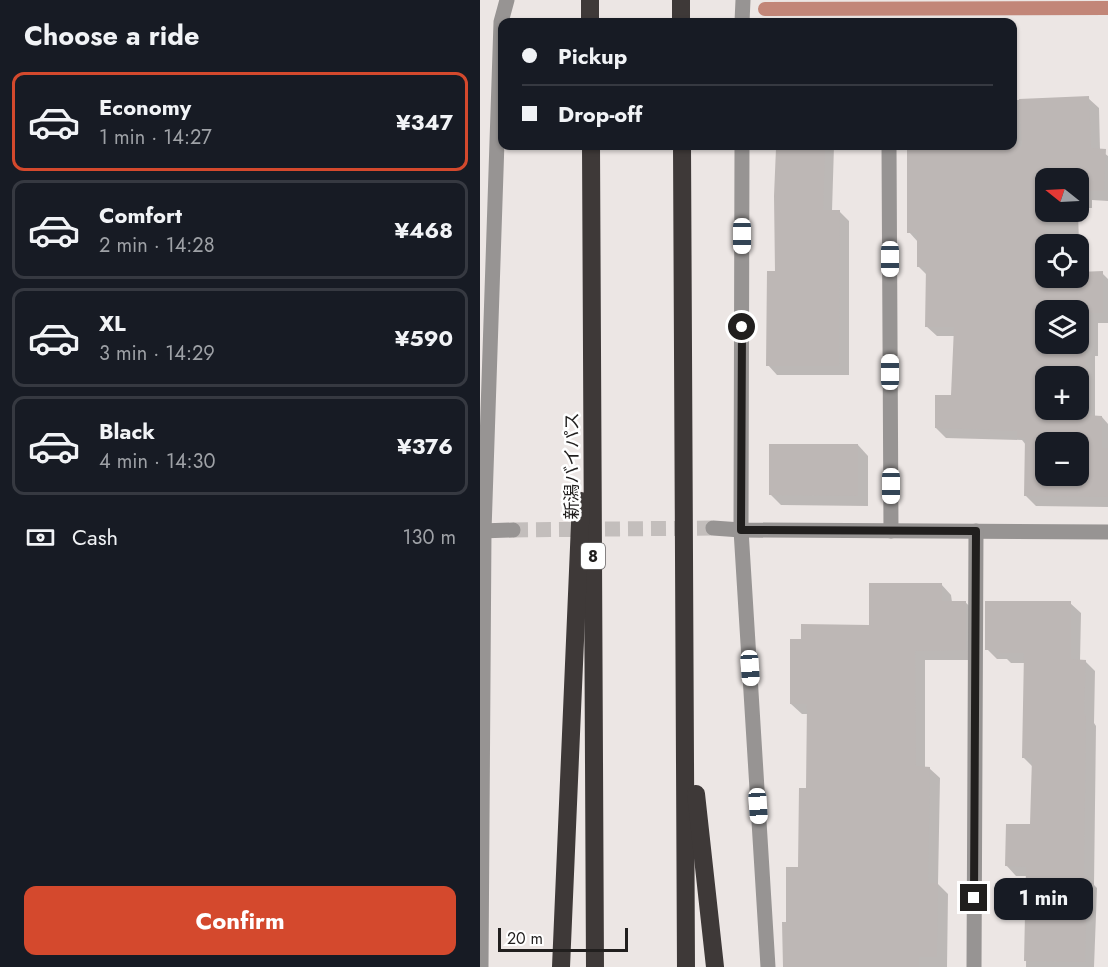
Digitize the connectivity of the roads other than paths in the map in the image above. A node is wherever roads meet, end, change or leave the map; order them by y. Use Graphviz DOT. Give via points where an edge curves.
graph roads {
  1 [pos="507,0"];
  2 [pos="590,0"];
  3 [pos="681,0"];
  4 [pos="742,0"];
  5 [pos="502,18"];
  6 [pos="590,18"];
  7 [pos="681,18"];
  8 [pos="742,18"];
  9 [pos="498,102"];
  10 [pos="591,150"];
  11 [pos="682,150"];
  12 [pos="742,150"];
  13 [pos="889,150"];
  14 [pos="592,270"];
  15 [pos="713,528"];
  16 [pos="513,530"];
  17 [pos="741,530"];
  18 [pos="482,531"];
  19 [pos="891,531"];
  20 [pos="976,531"];
  21 [pos="1108,532"];
  22 [pos="685,706"];
  23 [pos="481,967"];
  24 [pos="561,967"];
  25 [pos="595,967"];
  26 [pos="686,967"];
  27 [pos="716,967"];
  28 [pos="768,967"];
  29 [pos="974,967"];
  1 -- 5 [label="street"];
  2 -- 6 [label="highway"];
  3 -- 7 [label="highway"];
  4 -- 8 [label="street"];
  9 -- 18 [label="street"];
  10 -- 14 [label="highway, 新潟バイパス / 8"];
  11 -- 22 [label="highway"];
  12 -- 17 [label="street"];
  13 -- 19 [label="street"];
  14 -- 24 [label="highway"];
  14 -- 25 [label="highway, 新潟バイパス / 8"];
  15 -- 17 [label="street"];
  16 -- 18 [label="street"];
  17 -- 19 [label="street"];
  17 -- 28 [label="street"];
  18 -- 23 [label="street"];
  19 -- 20 [label="street"];
  20 -- 21 [label="street"];
  20 -- 29 [label="street"];
  22 -- 26 [label="highway"];
  22 -- 27 [label="highway"];
}
